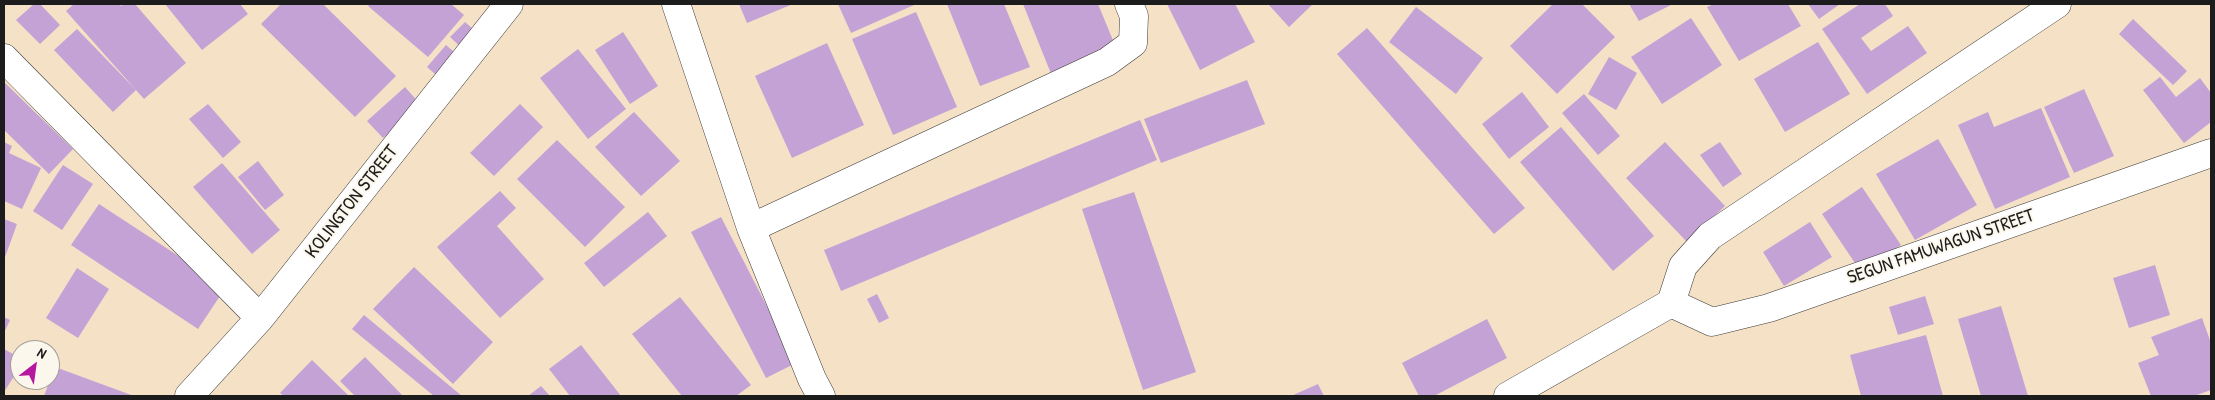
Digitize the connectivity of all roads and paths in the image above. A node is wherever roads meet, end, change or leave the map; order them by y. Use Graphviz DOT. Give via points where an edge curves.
graph roads {
  1 [pos="509,4"];
  2 [pos="676,4"];
  3 [pos="1129,4"];
  4 [pos="2057,4"];
  5 [pos="4,58"];
  6 [pos="2211,153"];
  7 [pos="751,228"];
  8 [pos="1671,303"];
  9 [pos="260,318"];
  10 [pos="190,396"];
  11 [pos="821,396"];
  12 [pos="1508,396"];
  1 -- 9 [label="street, KOLINGTON STREET"];
  2 -- 7 [label="street"];
  3 -- 7 [label="street" via="1134,16 1134,43 1107,62"];
  4 -- 8 [label="street" via="1710,236 1683,266"];
  5 -- 9 [label="street"];
  6 -- 8 [label="street, SEGUN FAMUWAGUN STREET" via="1769,308 1712,322"];
  7 -- 11 [label="street"];
  8 -- 12 [label="street"];
  9 -- 10 [label="street, KOLINGTON STREET"];
}
